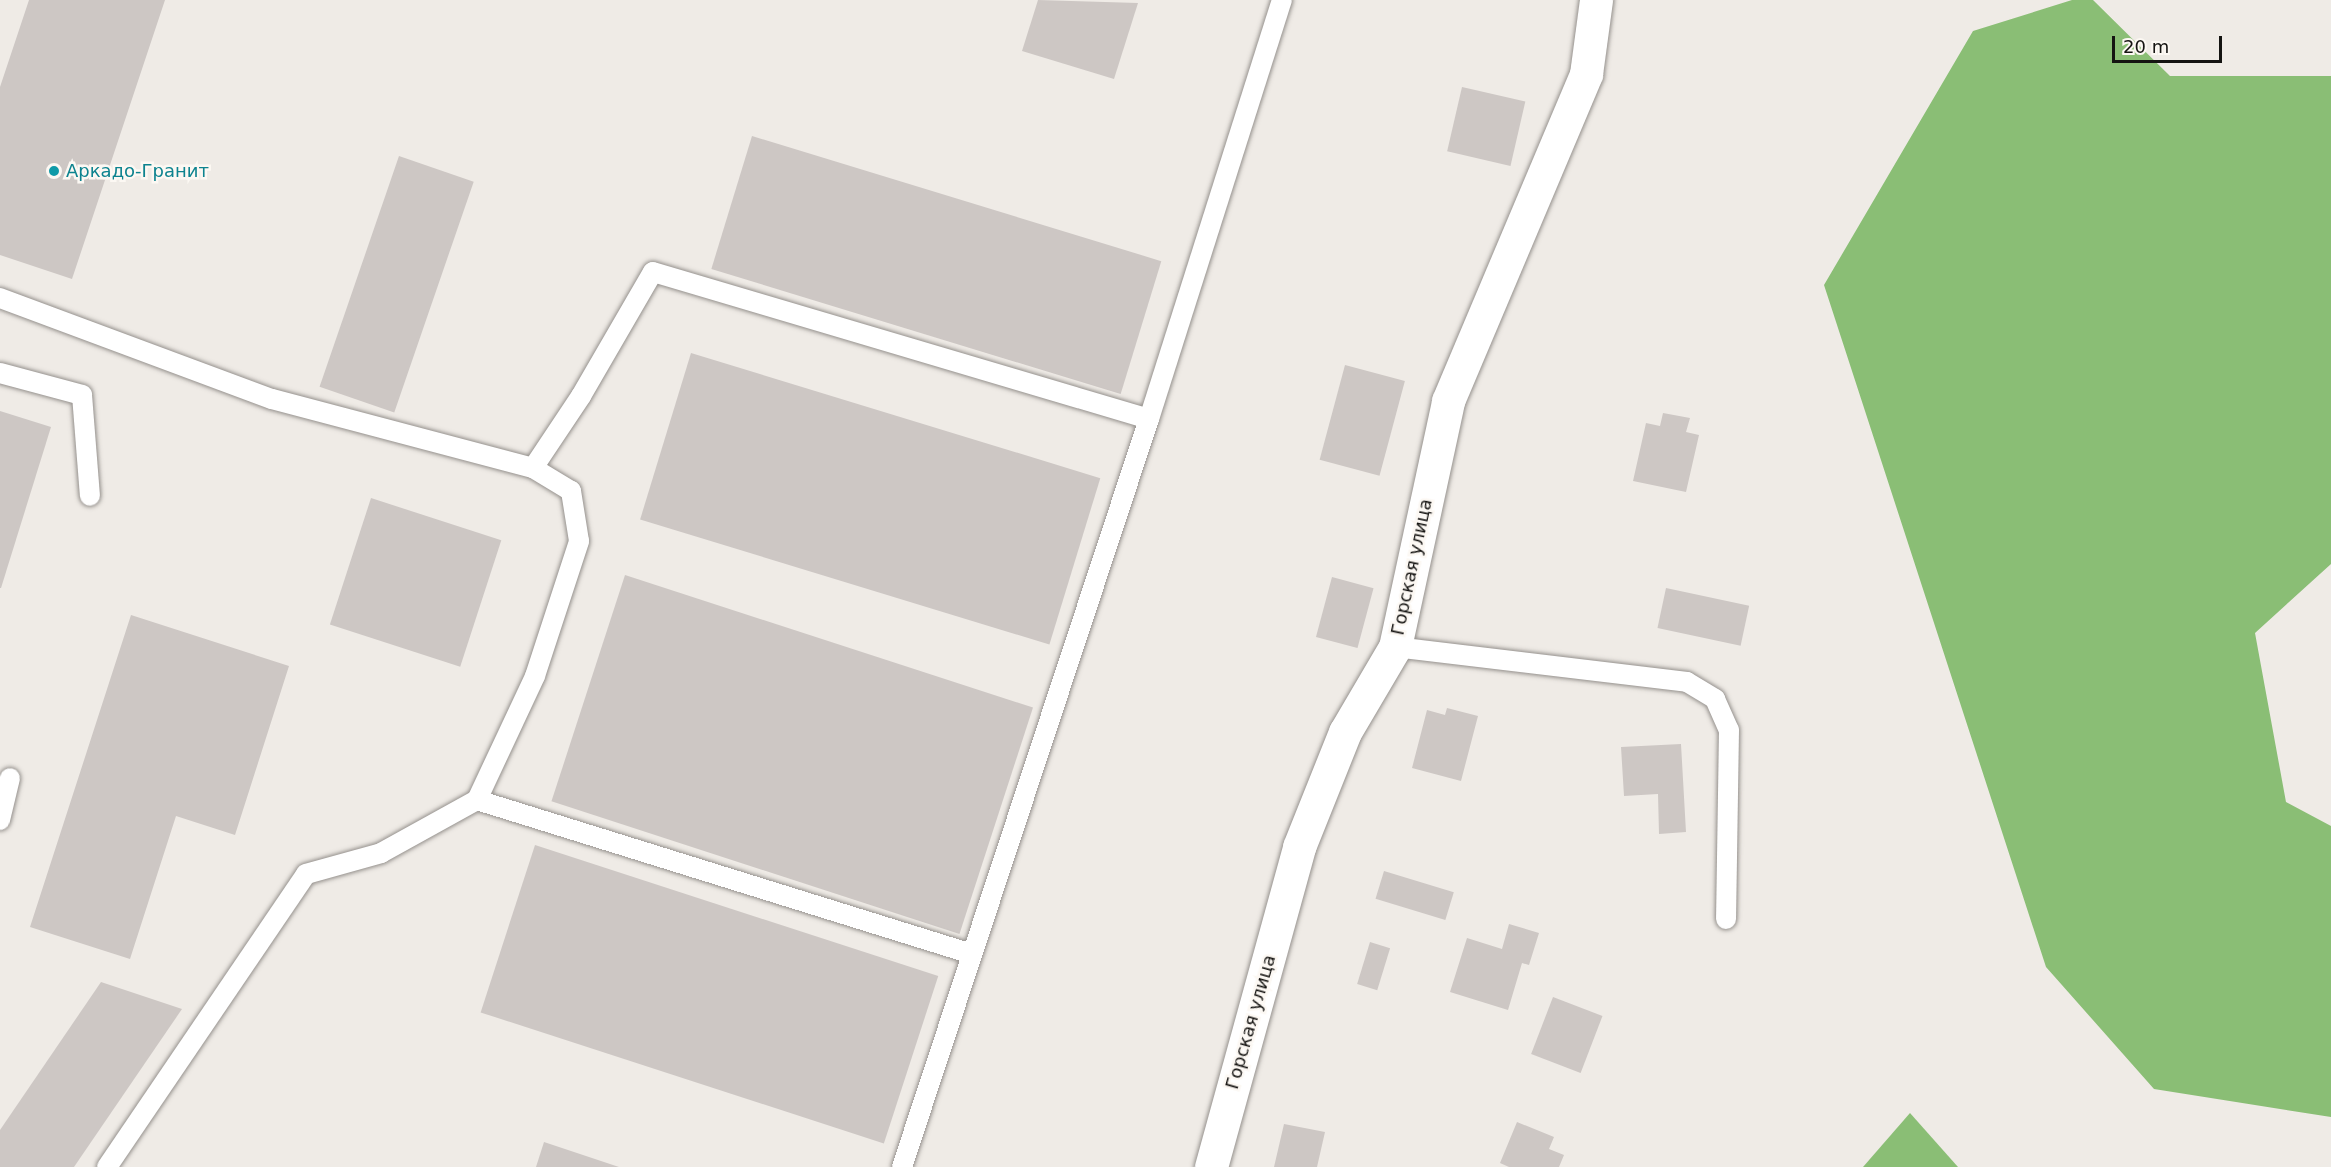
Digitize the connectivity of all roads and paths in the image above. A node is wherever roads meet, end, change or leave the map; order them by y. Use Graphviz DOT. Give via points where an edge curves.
graph roads {
  1 [pos="1282,0"];
  2 [pos="1596,0"];
  3 [pos="0,298"];
  4 [pos="0,373"];
  5 [pos="1149,419"];
  6 [pos="533,468"];
  7 [pos="90,496"];
  8 [pos="1395,647"];
  9 [pos="10,778"];
  10 [pos="477,800"];
  11 [pos="0,820"];
  12 [pos="1725,919"];
  13 [pos="972,954"];
  14 [pos="107,1167"];
  15 [pos="902,1167"];
  16 [pos="1211,1167"];
  1 -- 5 [label="lane"];
  2 -- 8 [label="street, Горская улица" via="1586,74 1448,401"];
  3 -- 6 [label="lane" via="272,399"];
  4 -- 7 [label="lane" via="82,395"];
  5 -- 6 [label="lane" via="653,272 581,396"];
  5 -- 13 [label="lane"];
  6 -- 10 [label="lane" via="571,491 579,541 535,676"];
  8 -- 12 [label="lane" via="1688,682 1715,699 1729,730"];
  8 -- 16 [label="street, Горская улица" via="1345,732 1299,847"];
  9 -- 11 [label="lane"];
  10 -- 13 [label="lane"];
  10 -- 14 [label="lane" via="381,853 306,874"];
  13 -- 15 [label="lane"];
}
